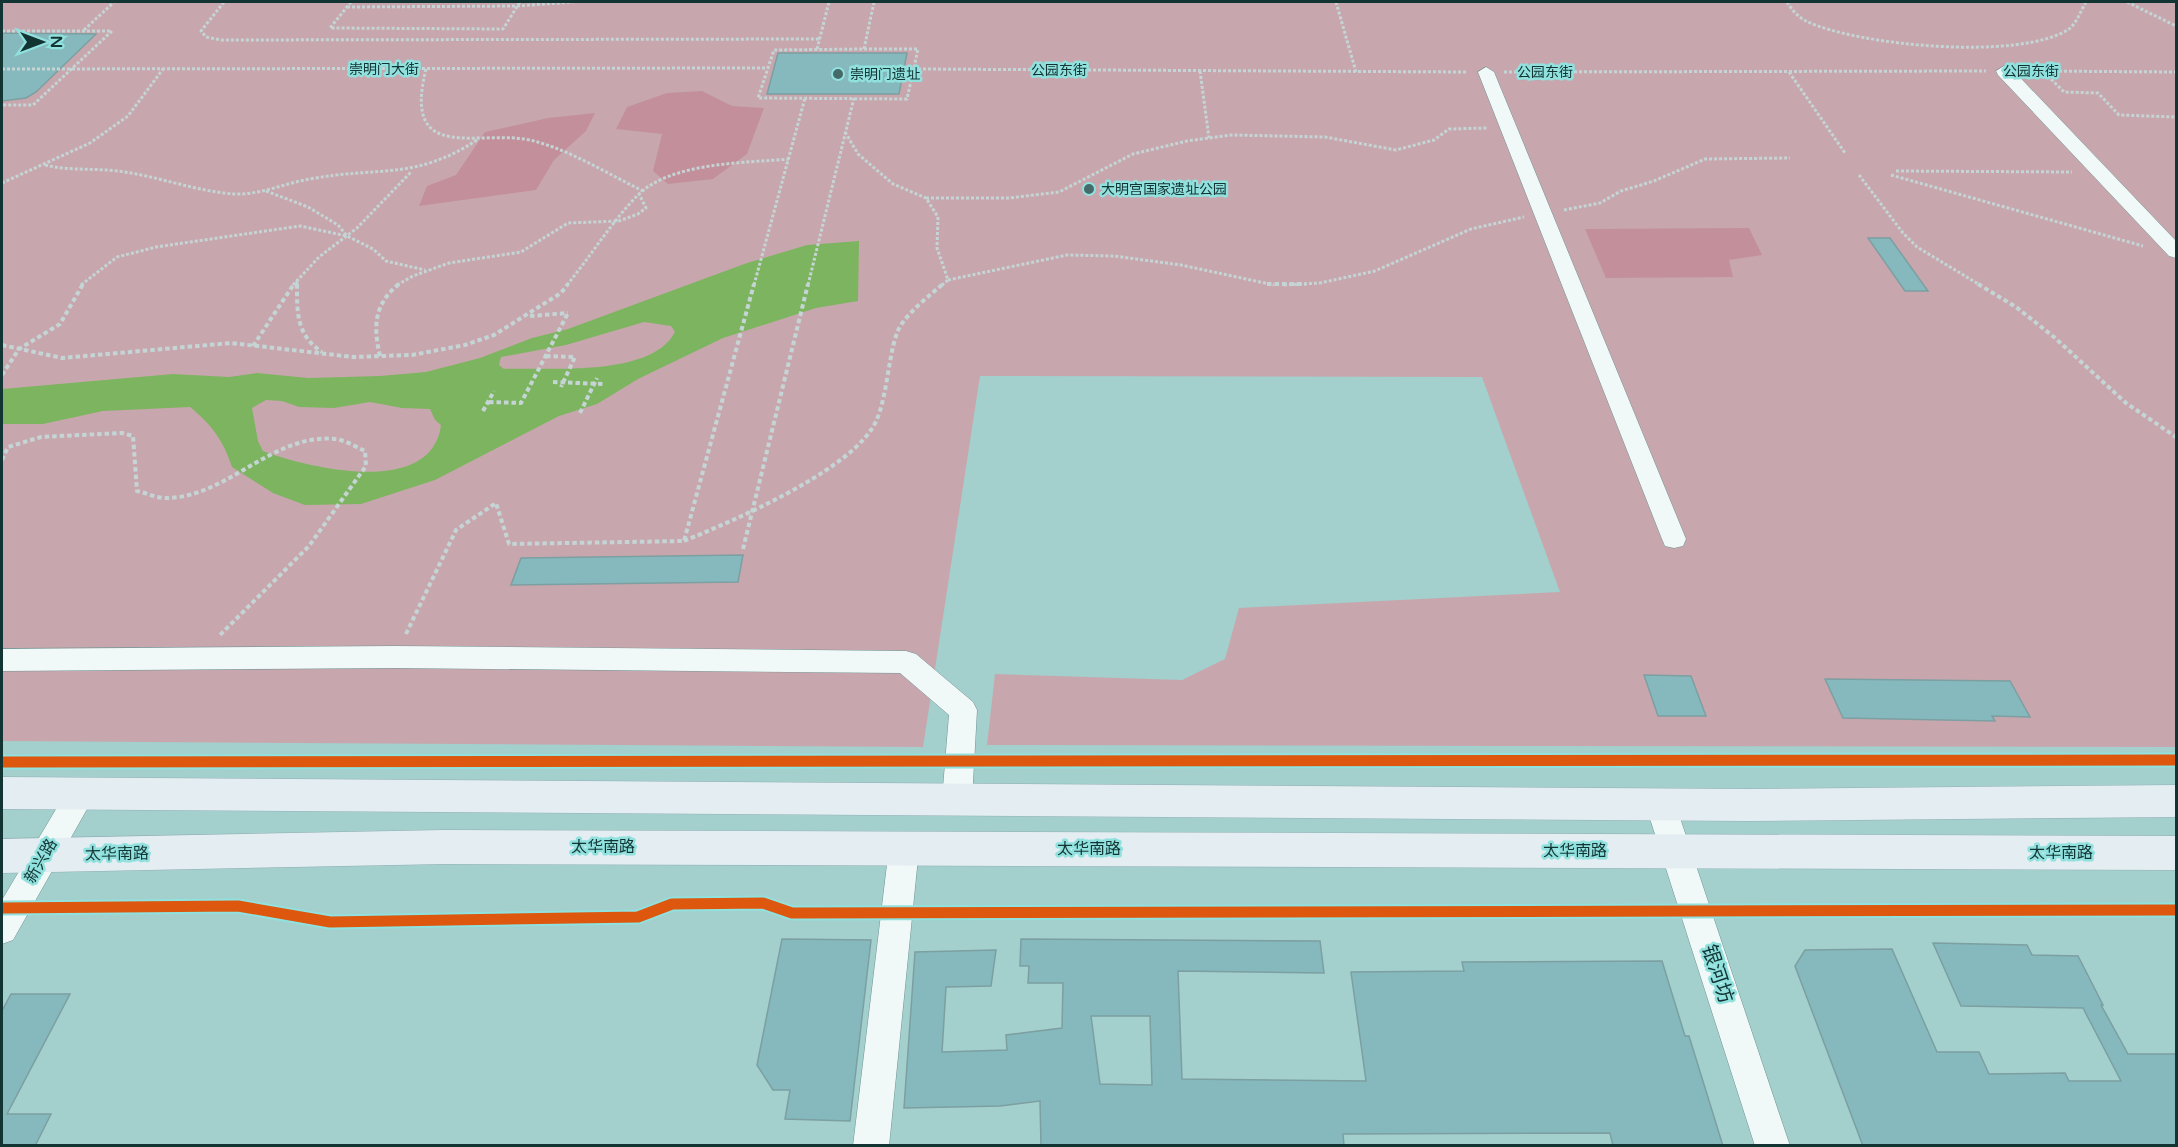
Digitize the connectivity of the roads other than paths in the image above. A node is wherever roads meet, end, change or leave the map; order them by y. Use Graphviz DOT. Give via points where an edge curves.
graph roads {
  1 [pos="2004,71"];
  2 [pos="1486,72"];
  3 [pos="2176,251"];
  4 [pos="1674,540"];
  5 [pos="2,660"];
  6 [pos="2,793"];
  7 [pos="81,793"];
  8 [pos="957,800"];
  9 [pos="2176,801"];
  10 [pos="1660,803"];
  11 [pos="904,848"];
  12 [pos="1677,851"];
  13 [pos="2176,853"];
  14 [pos="44,855"];
  15 [pos="2,856"];
  16 [pos="2,929"];
  17 [pos="872,1146"];
  18 [pos="1773,1146"];
  1 -- 3 [label="street"];
  2 -- 4 [label="street"];
  5 -- 8 [label="street" via="396,657 906,662 963,710"];
  6 -- 7 [label="main road"];
  7 -- 8 [label="main road"];
  7 -- 14 [label="street, 新兴路"];
  8 -- 10 [label="main road"];
  9 -- 10 [label="main road"];
  10 -- 12 [label="street, 银河坊"];
  11 -- 12 [label="main road, 太华南路"];
  11 -- 14 [label="main road, 太华南路" via="444,847"];
  11 -- 17 [label="street"];
  12 -- 13 [label="main road, 太华南路"];
  12 -- 18 [label="street, 银河坊"];
  14 -- 15 [label="main road, 太华南路"];
  14 -- 16 [label="street, 新兴路"];
}
